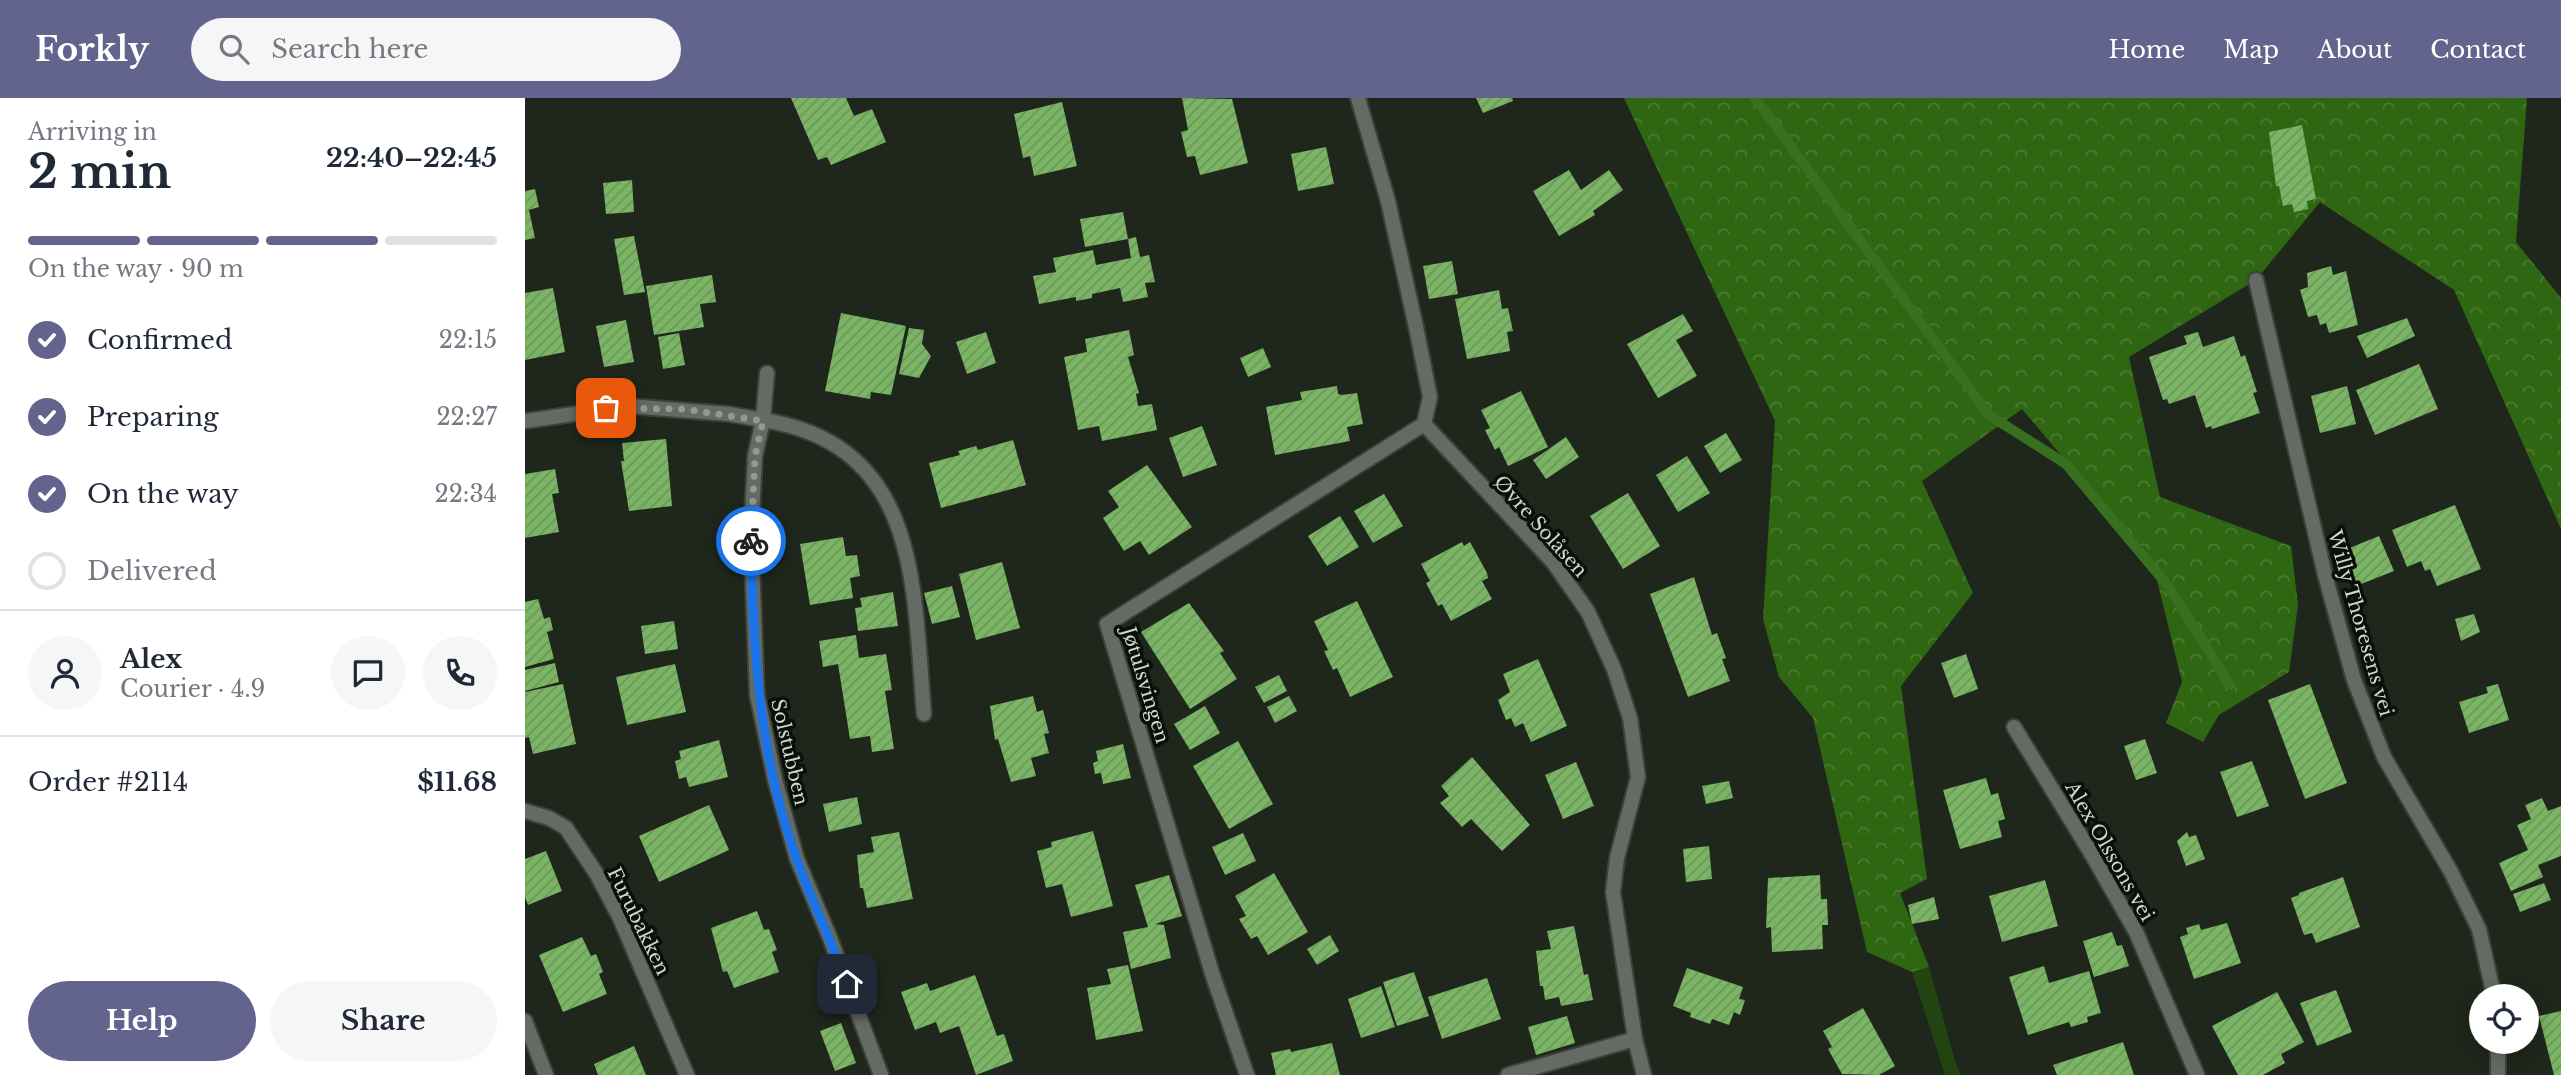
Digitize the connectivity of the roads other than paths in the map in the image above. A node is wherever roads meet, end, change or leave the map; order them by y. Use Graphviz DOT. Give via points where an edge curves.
graph roads {
  1 [pos="1359,98"];
  2 [pos="2256,280"];
  3 [pos="767,373"];
  4 [pos="525,421"];
  5 [pos="763,421"];
  6 [pos="1424,424"];
  7 [pos="924,714"];
  8 [pos="2014,727"];
  9 [pos="525,811"];
  10 [pos="2491,984"];
  11 [pos="525,1021"];
  12 [pos="1635,1039"];
  13 [pos="2498,1054"];
  14 [pos="546,1075"];
  15 [pos="687,1075"];
  16 [pos="881,1075"];
  17 [pos="1247,1075"];
  18 [pos="1508,1075"];
  19 [pos="1644,1075"];
  20 [pos="2197,1075"];
  21 [pos="2498,1075"];
  1 -- 6 [label="street" via="1388,201 1421,350 1430,397"];
  2 -- 10 [label="street, Willy Thoresens vei" via="2354,680 2395,780 2451,872 2479,929"];
  3 -- 5 [label="street, Solstubben"];
  4 -- 5 [label="street" via="629,406 718,412"];
  5 -- 7 [label="street" via="838,446 866,469 888,499 915,600"];
  5 -- 16 [label="street, Solstubben" via="755,456 751,536 757,695 797,859"];
  6 -- 12 [label="street, Øvre Solåsen" via="1570,584 1618,681 1632,727 1639,777 1617,858 1613,892"];
  6 -- 17 [label="street, Jøtulsvingen" via="1107,624"];
  8 -- 20 [label="street, Alex Olssons vei" via="2136,932"];
  9 -- 15 [label="street, Furubakken" via="566,828 596,873"];
  11 -- 14 [label="street"];
  12 -- 18 [label="street"];
  12 -- 19 [label="street, Øvre Solåsen"];
  13 -- 21 [label="street"];
}
